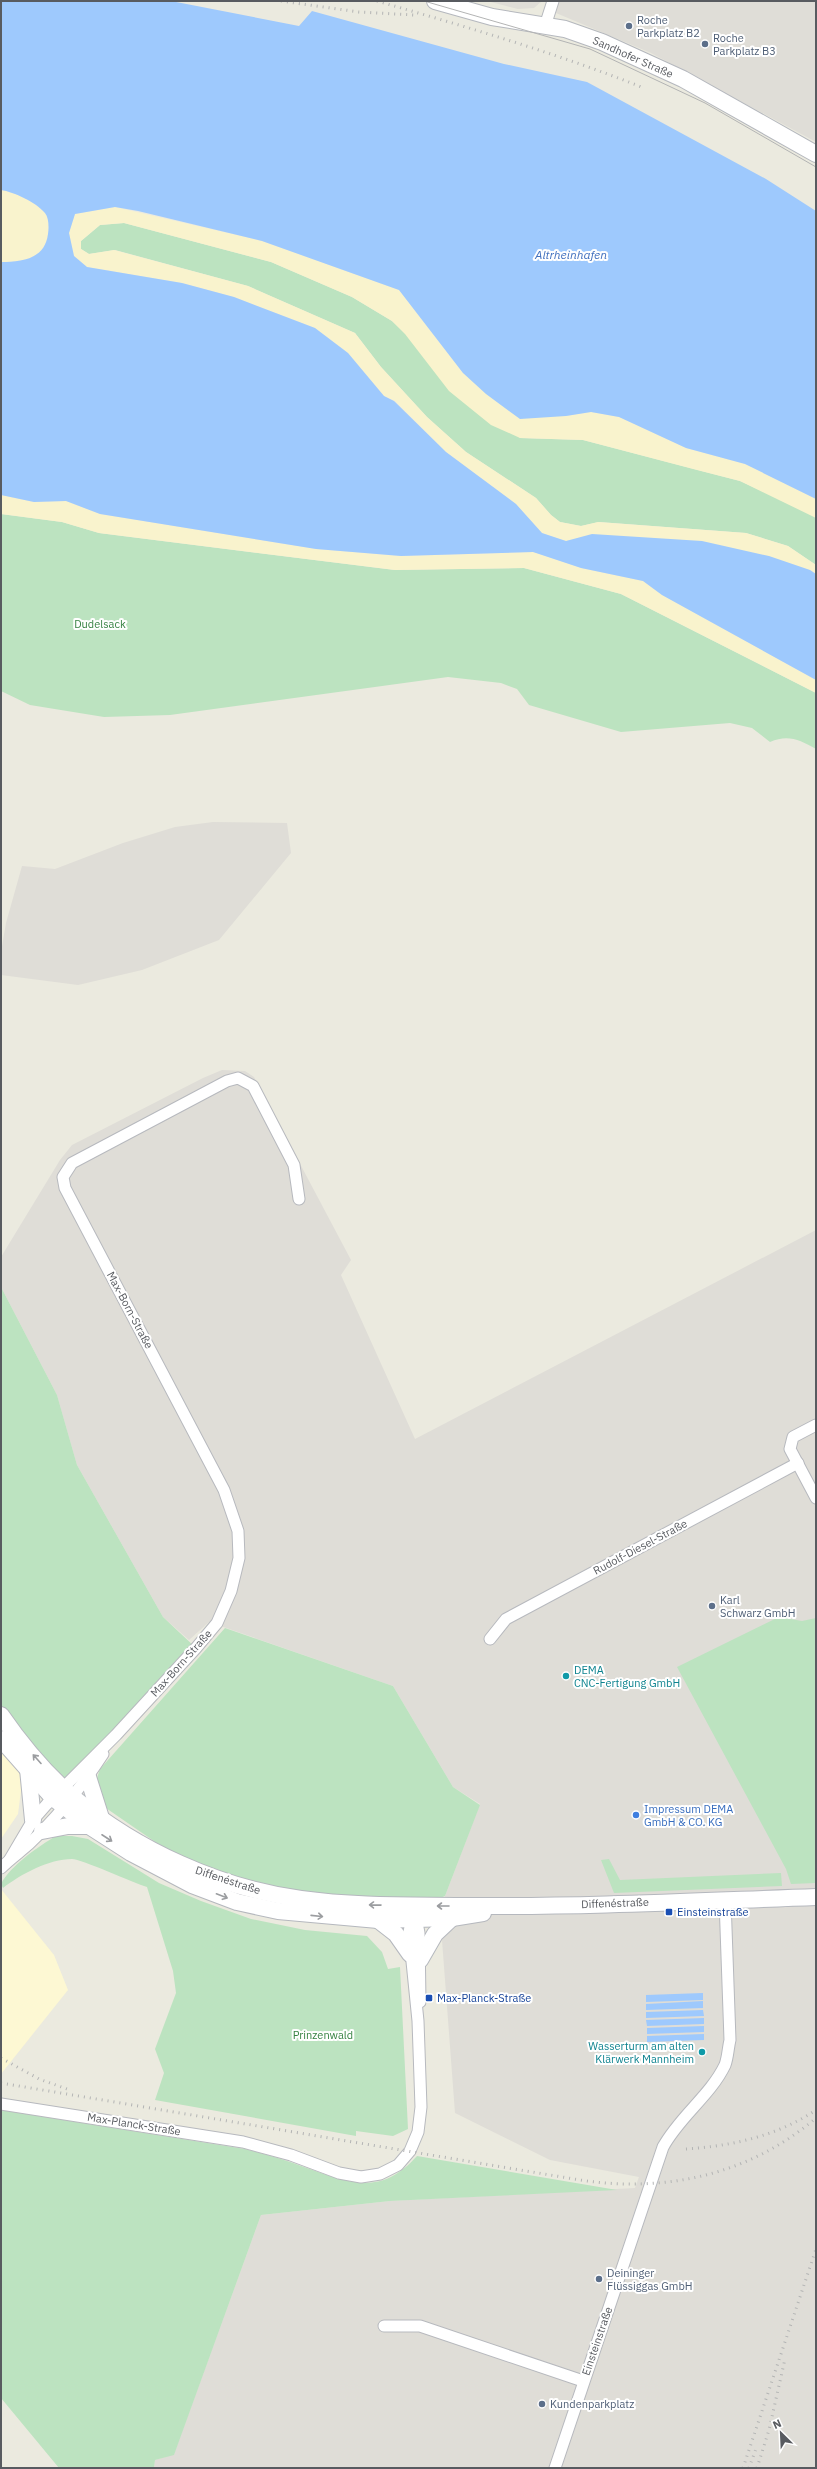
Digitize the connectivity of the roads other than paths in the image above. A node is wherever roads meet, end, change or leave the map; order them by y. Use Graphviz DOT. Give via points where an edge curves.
graph roads {
  1 [pos="435,1"];
  2 [pos="553,1"];
  3 [pos="545,26"];
  4 [pos="816,154"];
  5 [pos="299,1199"];
  6 [pos="816,1425"];
  7 [pos="798,1463"];
  8 [pos="816,1498"];
  9 [pos="490,1639"];
  10 [pos="1,1715"];
  11 [pos="116,1735"];
  12 [pos="1,1738"];
  13 [pos="28,1769"];
  14 [pos="88,1777"];
  15 [pos="63,1797"];
  16 [pos="95,1822"];
  17 [pos="38,1825"];
  18 [pos="1,1868"];
  19 [pos="816,1896"];
  20 [pos="724,1900"];
  21 [pos="510,1907"];
  22 [pos="414,1915"];
  23 [pos="452,1918"];
  24 [pos="378,1920"];
  25 [pos="415,1957"];
  26 [pos="1,2104"];
  27 [pos="384,2326"];
  28 [pos="583,2380"];
  29 [pos="556,2468"];
  1 -- 3 [label="main road, Sandhofer Straße" via="492,17"];
  2 -- 3 [label="street"];
  3 -- 4 [label="main road, Sandhofer Straße" via="565,29 602,42 676,76"];
  5 -- 11 [label="street, Max-Born-Straße" via="294,1165 253,1086 238,1078 227,1081 72,1163 63,1176 65,1188 224,1490 234,1512 240,1540 233,1584 217,1622"];
  6 -- 7 [label="street" via="793,1437 790,1449"];
  7 -- 8 [label="street"];
  7 -- 9 [label="street, Rudolf-Diesel-Straße" via="506,1619"];
  15 -- 10 [label="main road, Diffenéstraße, one-way"];
  11 -- 14 [label="street, Max-Born-Straße"];
  11 -- 15 [label="street, Max-Born-Straße"];
  12 -- 13 [label="main road, Diffenéstraße"];
  13 -- 15 [label="main road, Diffenéstraße"];
  13 -- 17 [label="main road"];
  14 -- 15 [label="street, Max-Born-Straße"];
  14 -- 16 [label="main road"];
  15 -- 16 [label="main road, Diffenéstraße"];
  15 -- 17 [label="street"];
  16 -- 17 [label="main road" via="68,1826"];
  22 -- 16 [label="main road, Diffenéstraße, one-way" via="357,1905 306,1900 247,1888 190,1867"];
  16 -- 24 [label="main road, Diffenéstraße, one-way" via="131,1853 192,1885 238,1902 278,1912"];
  17 -- 18 [label="street"];
  19 -- 20 [label="main road, Diffenéstraße"];
  20 -- 21 [label="main road, Diffenéstraße"];
  20 -- 28 [label="street, Einsteinstraße" via="730,2040 726,2063 714,2085 674,2128 663,2147"];
  21 -- 22 [label="main road, Diffenéstraße, one-way"];
  21 -- 23 [label="main road, Diffenéstraße"];
  22 -- 23 [label="main road, Diffenéstraße"];
  22 -- 24 [label="main road, Diffenéstraße"];
  22 -- 25 [label="street, Max-Planck-Straße"];
  23 -- 25 [label="main road"];
  24 -- 25 [label="main road" via="396,1934"];
  25 -- 26 [label="street, Max-Planck-Straße" via="422,1990 418,2021 418,2132 410,2151 398,2165 380,2174 361,2177 339,2173 291,2155 243,2142"];
  27 -- 28 [label="street, Einsteinstraße" via="420,2326"];
  28 -- 29 [label="street, Einsteinstraße"];
}
